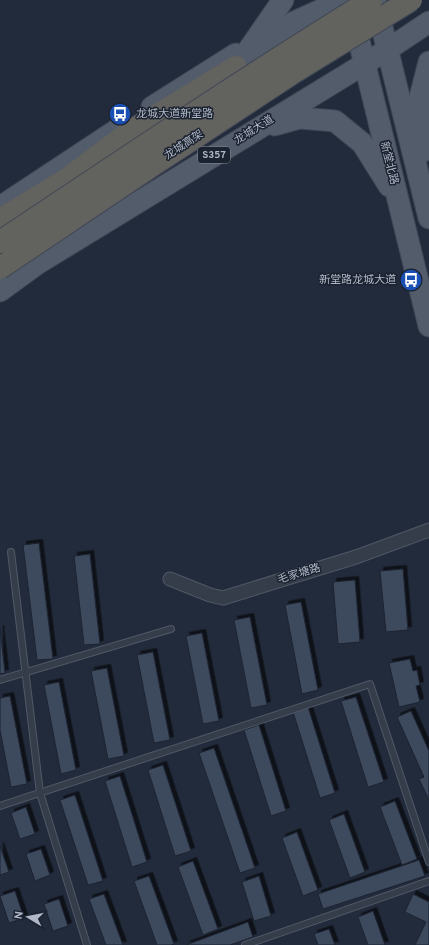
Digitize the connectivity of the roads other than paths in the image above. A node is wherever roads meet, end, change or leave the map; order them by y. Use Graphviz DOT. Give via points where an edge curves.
graph roads {
  1 [pos="283,0"];
  2 [pos="343,0"];
  3 [pos="349,0"];
  4 [pos="371,0"];
  5 [pos="375,0"];
  6 [pos="412,0"];
  7 [pos="294,22"];
  8 [pos="429,22"];
  9 [pos="252,45"];
  10 [pos="387,50"];
  11 [pos="429,62"];
  12 [pos="364,63"];
  13 [pos="236,67"];
  14 [pos="255,130"];
  15 [pos="424,197"];
  16 [pos="399,202"];
  17 [pos="0,206"];
  18 [pos="429,218"];
  19 [pos="0,220"];
  20 [pos="0,230"];
  21 [pos="0,242"];
  22 [pos="0,268"];
  23 [pos="0,291"];
  24 [pos="429,326"];
  25 [pos="429,530"];
  26 [pos="11,552"];
  27 [pos="170,578"];
  28 [pos="171,629"];
  29 [pos="24,672"];
  30 [pos="0,680"];
  31 [pos="40,793"];
  32 [pos="0,806"];
  33 [pos="429,862"];
  34 [pos="429,881"];
  35 [pos="87,945"];
  36 [pos="245,945"];
  1 -- 9 [label="main road"];
  2 -- 7 [label="main road"];
  3 -- 12 [label="main road, 新堂北路"];
  4 -- 21 [label="highway, 龙城高架, bridge" via="280,56"];
  5 -- 10 [label="main road"];
  6 -- 22 [label="highway, 龙城高架, bridge" via="259,95"];
  7 -- 9 [label="main road"];
  7 -- 13 [label="main road"];
  8 -- 10 [label="main road, 龙城大道 / S357"];
  9 -- 13 [label="main road"];
  9 -- 17 [label="main road" via="184,85"];
  10 -- 12 [label="main road, 龙城大道 / S357"];
  10 -- 15 [label="main road"];
  11 -- 15 [label="main road" via="420,101"];
  12 -- 14 [label="main road, 龙城大道 / S357"];
  12 -- 16 [label="main road, 新堂北路"];
  13 -- 19 [label="highway" via="128,133 67,179"];
  13 -- 20 [label="main road" via="183,112"];
  14 -- 16 [label="main road" via="300,118 335,121 362,143"];
  14 -- 23 [label="main road, 龙城大道 / S357" via="36,264"];
  15 -- 18 [label="main road"];
  16 -- 24 [label="main road, 新堂北路"];
  25 -- 27 [label="street, 毛家塘路" via="356,557 223,598"];
  26 -- 29 [label="lane"];
  28 -- 29 [label="lane"];
  29 -- 30 [label="lane"];
  29 -- 31 [label="lane"];
  31 -- 32 [label="lane"];
  31 -- 33 [label="lane" via="370,684"];
  31 -- 35 [label="lane"];
  34 -- 36 [label="lane"];
}
